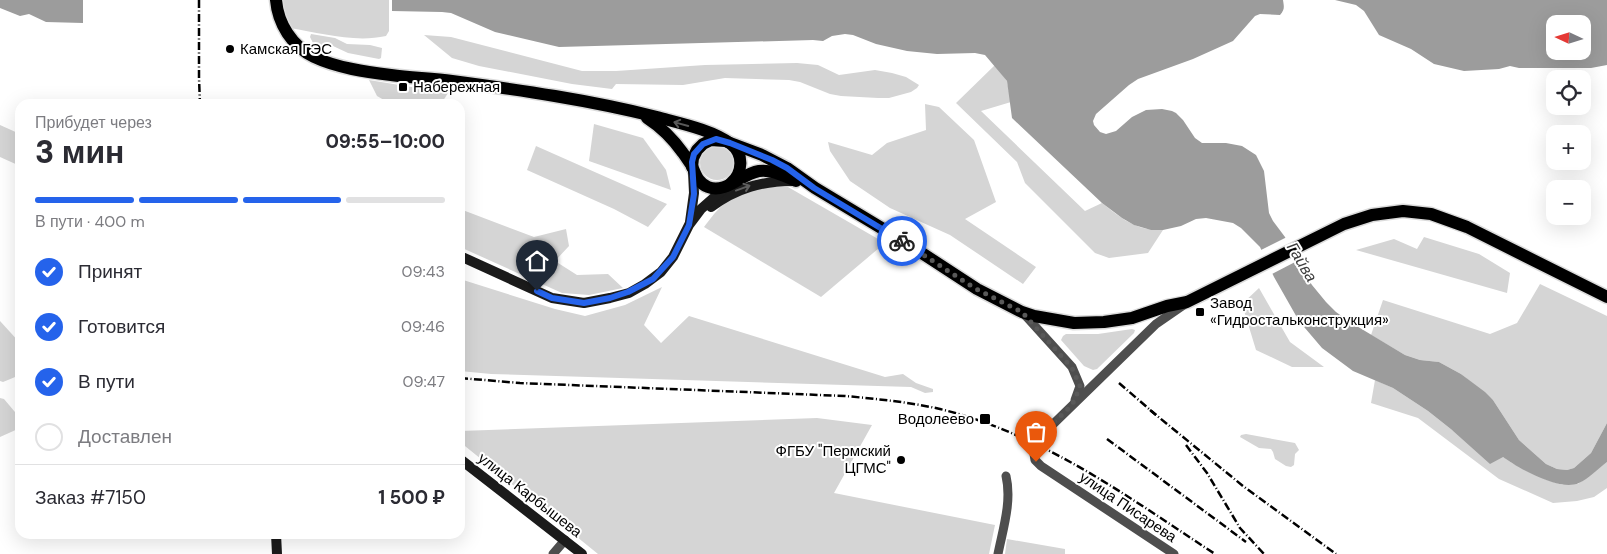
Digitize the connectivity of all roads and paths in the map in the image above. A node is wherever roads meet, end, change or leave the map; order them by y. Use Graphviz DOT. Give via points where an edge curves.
graph roads {
  1 [pos="276,0"];
  2 [pos="636,112"];
  3 [pos="725,141"];
  4 [pos="692,167"];
  5 [pos="731,183"];
  6 [pos="814,188"];
  7 [pos="689,225"];
  8 [pos="465,258"];
  9 [pos="1607,297"];
  10 [pos="1187,302"];
  11 [pos="1022,312"];
  12 [pos="1074,403"];
  13 [pos="465,464"];
  14 [pos="1006,476"];
  15 [pos="276,539"];
  16 [pos="565,540"];
  17 [pos="276,554"];
  18 [pos="553,554"];
  19 [pos="582,554"];
  20 [pos="998,554"];
  21 [pos="1174,554"];
  1 -- 2 [label="main road" via="280,21 293,42 325,61 376,73 496,88"];
  3 -- 2 [label="main road, one-way" via="693,127"];
  2 -- 4 [label="main road" via="663,130"];
  3 -- 4 [label="main road" via="711,140 699,146"];
  3 -- 5 [label="main road" via="735,148 741,160 739,173"];
  3 -- 6 [label="main road" via="772,160"];
  4 -- 5 [label="main road" via="699,181 707,186 722,188"];
  4 -- 7 [label="main road" via="694,194"];
  5 -- 6 [label="main road" via="748,174 765,171"];
  5 -- 7 [label="main road" via="707,202"];
  7 -- 6 [label="main road, one-way" via="712,205 739,189 774,181 793,181"];
  6 -- 11 [label="main road" via="976,289"];
  7 -- 8 [label="main road" via="673,257 653,279 628,292 584,303 552,298"];
  9 -- 10 [label="main road" via="1467,227 1431,214 1403,211 1372,215 1344,224"];
  10 -- 11 [label="main road" via="1132,318 1104,322 1063,321"];
  10 -- 12 [label="street" via="1156,324"];
  11 -- 12 [label="street" via="1072,368 1080,386"];
  12 -- 21 [label="street, улица Писарева" via="1044,433 1034,457 1041,466"];
  13 -- 16 [label="main road, улица Карбышева"];
  14 -- 20 [label="street" via="1008,496"];
  15 -- 17 [label="main road"];
  16 -- 18 [label="street"];
  16 -- 19 [label="main road, улица Карбышева"];
}
